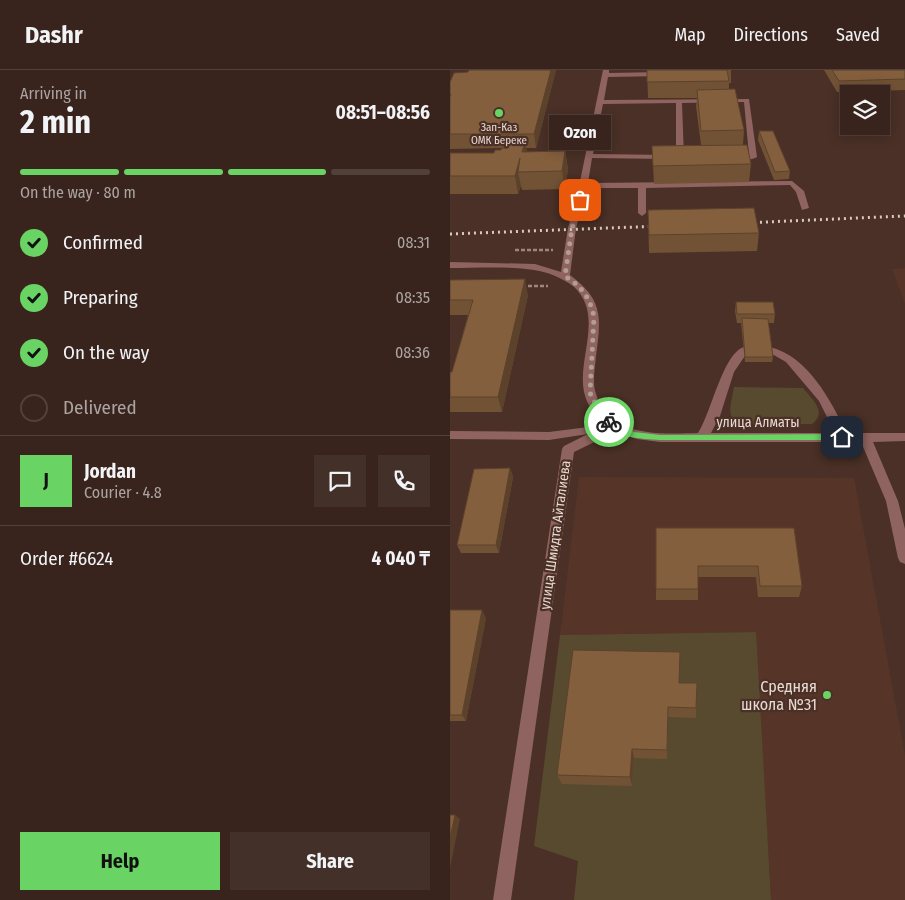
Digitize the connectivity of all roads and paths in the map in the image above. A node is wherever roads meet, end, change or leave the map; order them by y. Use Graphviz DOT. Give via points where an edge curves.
graph roads {
  1 [pos="605,72"];
  2 [pos="634,72"];
  3 [pos="670,74"];
  4 [pos="679,101"];
  5 [pos="600,102"];
  6 [pos="589,156"];
  7 [pos="680,156"];
  8 [pos="689,156"];
  9 [pos="726,157"];
  10 [pos="642,185"];
  11 [pos="583,186"];
  12 [pos="805,208"];
  13 [pos="642,214"];
  14 [pos="450,265"];
  15 [pos="565,276"];
  16 [pos="520,286"];
  17 [pos="549,286"];
  18 [pos="744,350"];
  19 [pos="770,350"];
  20 [pos="614,427"];
  21 [pos="450,434"];
  22 [pos="702,437"];
  23 [pos="842,437"];
  24 [pos="865,437"];
  25 [pos="905,437"];
  26 [pos="905,558"];
  27 [pos="502,900"];
  1 -- 2 [label="street"];
  1 -- 5 [label="street"];
  2 -- 3 [label="street"];
  4 -- 5 [label="street"];
  4 -- 7 [label="street"];
  4 -- 9 [label="street" via="747,100 753,157"];
  5 -- 6 [label="street"];
  6 -- 7 [label="street"];
  6 -- 11 [label="street"];
  7 -- 8 [label="street"];
  10 -- 11 [label="street"];
  10 -- 12 [label="street" via="792,183 800,191"];
  10 -- 13 [label="street"];
  11 -- 15 [label="street" via="572,228"];
  14 -- 15 [label="street" via="535,267"];
  15 -- 20 [label="street" via="579,286 589,300 594,316 590,393 601,415"];
  16 -- 17 [label="path"];
  18 -- 22 [label="street" via="727,374 715,416"];
  19 -- 23 [label="street" via="790,360 824,398"];
  20 -- 21 [label="street" via="549,436"];
  20 -- 22 [label="street, улица Алматы" via="633,435"];
  20 -- 27 [label="street, улица Шмидта Айталиева" via="568,449"];
  22 -- 23 [label="street, улица Алматы"];
  23 -- 24 [label="street, улица Алматы"];
  24 -- 25 [label="street, улица Алматы"];
  24 -- 26 [label="street" via="892,501"];
}
